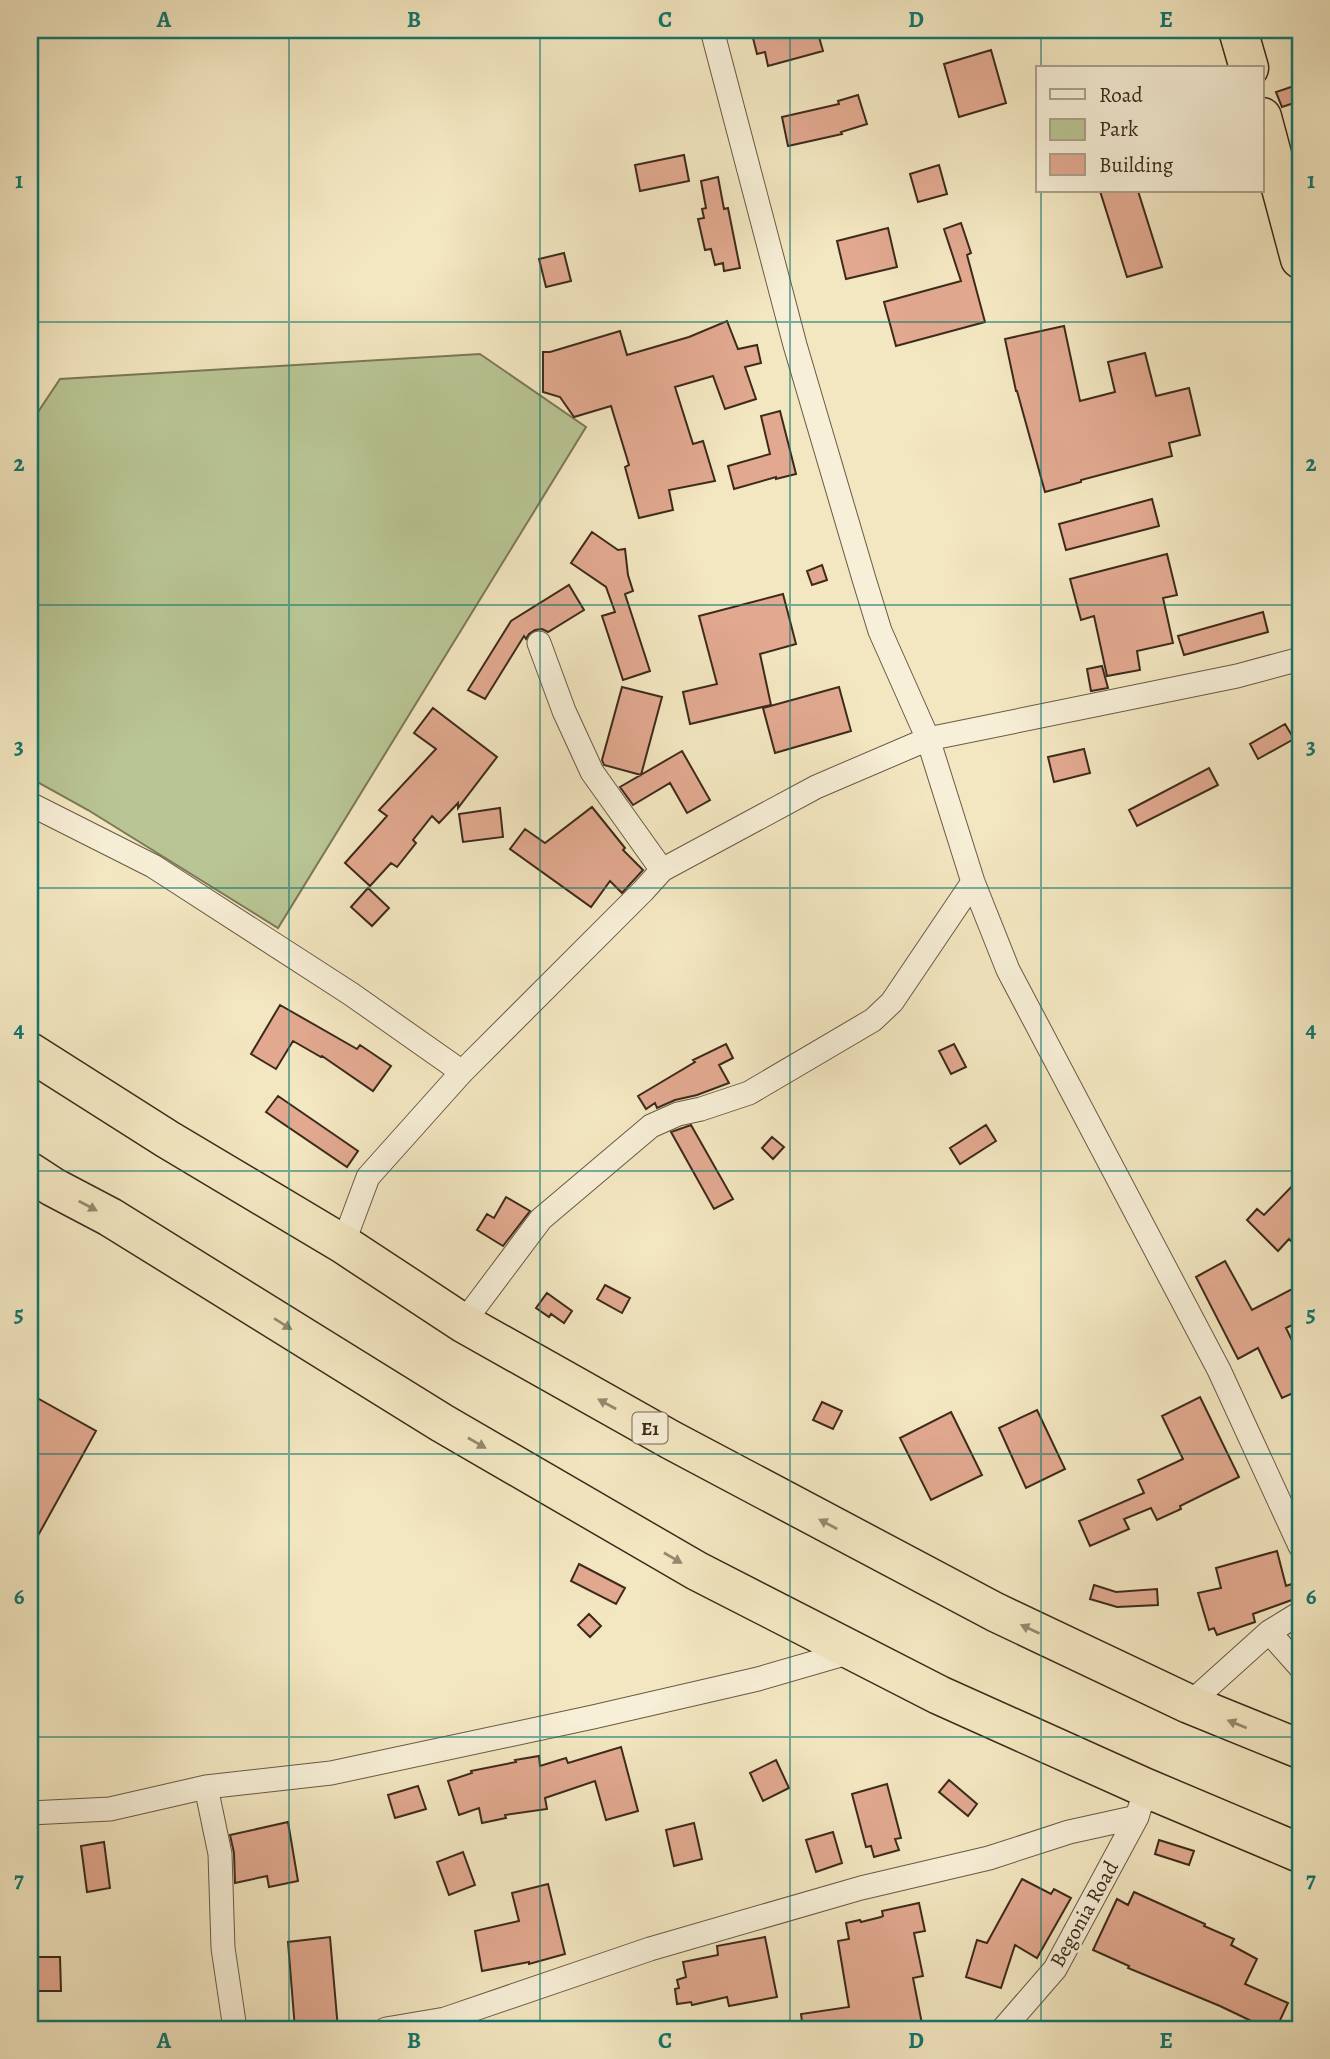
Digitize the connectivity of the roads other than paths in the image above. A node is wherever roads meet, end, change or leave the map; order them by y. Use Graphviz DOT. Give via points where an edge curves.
graph roads {
  1 [pos="712,30"];
  2 [pos="1238,30"];
  3 [pos="1248,66"];
  4 [pos="1264,124"];
  5 [pos="1300,259"];
  6 [pos="539,643"];
  7 [pos="1300,659"];
  8 [pos="928,739"];
  9 [pos="30,804"];
  10 [pos="662,870"];
  11 [pos="973,882"];
  12 [pos="30,1052"];
  13 [pos="462,1072"];
  14 [pos="30,1171"];
  15 [pos="343,1244"];
  16 [pos="463,1323"];
  17 [pos="1300,1546"];
  18 [pos="1300,1613"];
  19 [pos="1269,1632"];
  20 [pos="851,1652"];
  21 [pos="1300,1667"];
  22 [pos="1189,1704"];
  23 [pos="1300,1749"];
  24 [pos="206,1787"];
  25 [pos="1142,1802"];
  26 [pos="30,1813"];
  27 [pos="1300,1853"];
  28 [pos="235,2029"];
  29 [pos="386,2029"];
  30 [pos="1003,2029"];
  1 -- 8 [label="street" via="795,345 864,579 880,631"];
  2 -- 3 [label="highway"];
  4 -- 5 [label="highway"];
  6 -- 10 [label="street" via="592,772"];
  7 -- 8 [label="street" via="1237,677"];
  8 -- 10 [label="street" via="816,787"];
  8 -- 11 [label="street"];
  9 -- 13 [label="street" via="153,866"];
  10 -- 13 [label="street"];
  11 -- 16 [label="street" via="892,1002 873,1020 749,1093 651,1126 541,1219"];
  11 -- 17 [label="street" via="1008,970 1219,1370"];
  12 -- 15 [label="highway, E1"];
  13 -- 15 [label="street" via="368,1177"];
  14 -- 20 [label="highway, one-way" via="454,1430 697,1571"];
  15 -- 16 [label="highway, E1"];
  22 -- 16 [label="highway, E1, one-way" via="995,1612 671,1440"];
  18 -- 19 [label="street"];
  19 -- 21 [label="street"];
  19 -- 22 [label="street"];
  20 -- 24 [label="street" via="746,1682 331,1773"];
  20 -- 25 [label="highway"];
  23 -- 22 [label="highway, E1, one-way"];
  24 -- 26 [label="street" via="110,1809"];
  24 -- 28 [label="street" via="220,1854 223,1948"];
  25 -- 27 [label="highway"];
  25 -- 29 [label="street" via="989,1858 861,1888 650,1949 445,2019"];
  25 -- 30 [label="street, Begonia Road" via="1055,1969"];
}
